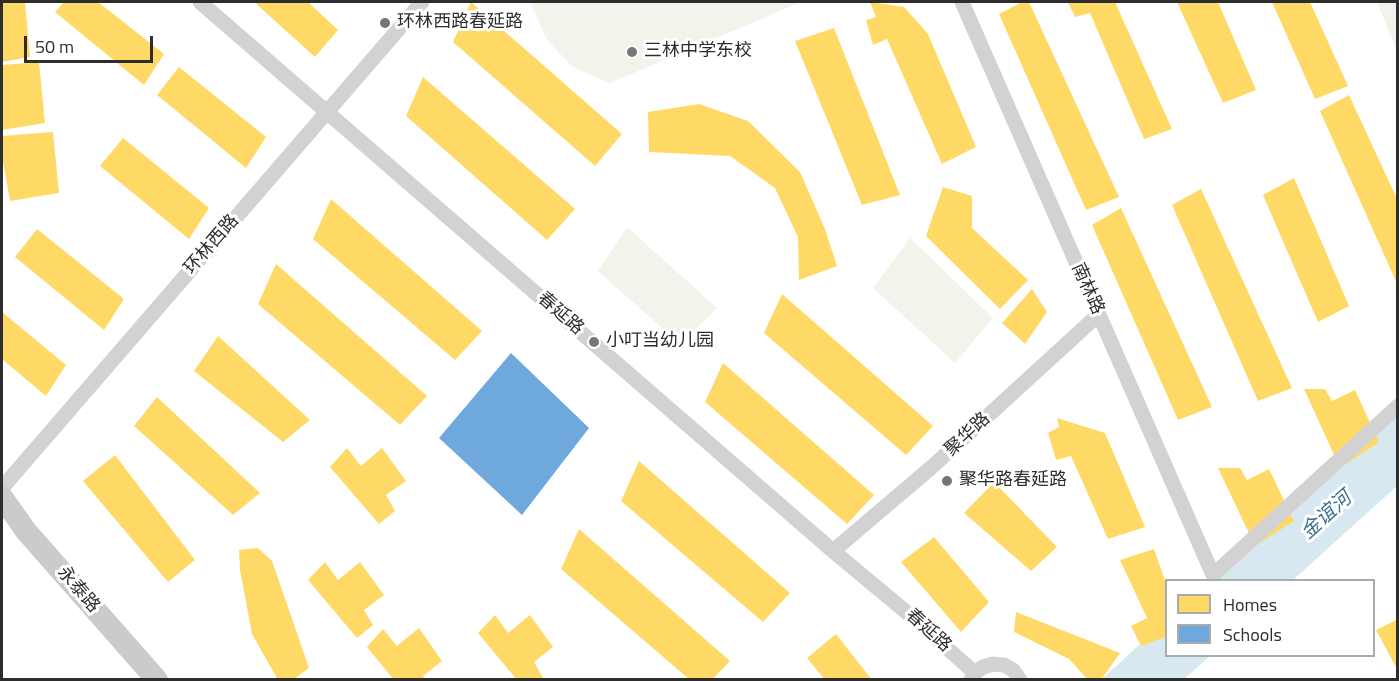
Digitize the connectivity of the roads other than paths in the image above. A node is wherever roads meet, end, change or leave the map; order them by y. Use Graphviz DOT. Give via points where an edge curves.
graph roads {
  1 [pos="200,2"];
  2 [pos="422,2"];
  3 [pos="962,2"];
  4 [pos="327,112"];
  5 [pos="1098,315"];
  6 [pos="1398,405"];
  7 [pos="2,488"];
  8 [pos="2,497"];
  9 [pos="834,551"];
  10 [pos="973,676"];
  11 [pos="157,680"];
  12 [pos="1020,680"];
  1 -- 4 [label="street, 春延路"];
  2 -- 4 [label="street, 环林西路"];
  3 -- 5 [label="street, 南林路"];
  4 -- 7 [label="street, 环林西路"];
  4 -- 9 [label="street, 春延路"];
  5 -- 6 [label="street, 南林路" via="1213,575"];
  5 -- 9 [label="street, 聚华路"];
  8 -- 11 [label="street, 永泰路" via="26,531"];
  9 -- 10 [label="street, 春延路"];
  10 -- 12 [label="street" via="993,664 1013,670"];
}
